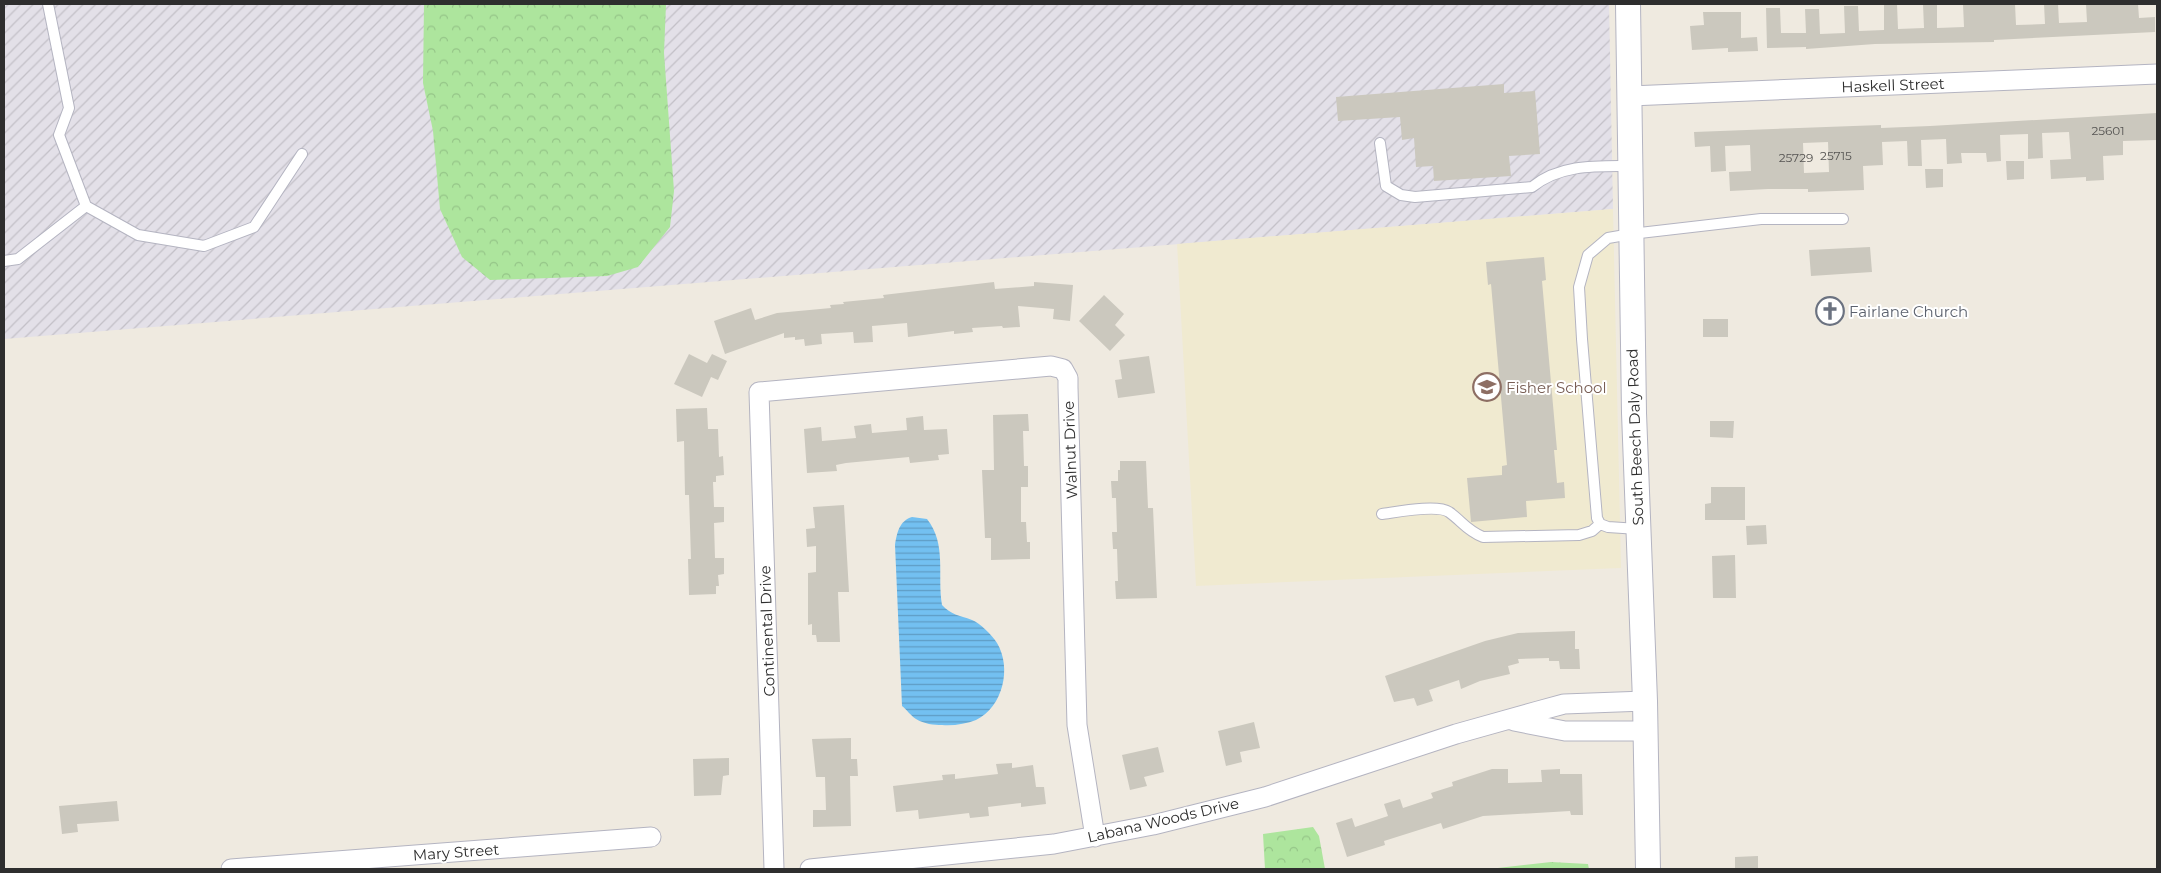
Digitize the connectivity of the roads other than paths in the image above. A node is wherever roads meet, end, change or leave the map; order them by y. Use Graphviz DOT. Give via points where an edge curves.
graph roads {
  1 [pos="48,4"];
  2 [pos="1628,4"];
  3 [pos="2157,74"];
  4 [pos="1630,96"];
  5 [pos="1380,143"];
  6 [pos="302,154"];
  7 [pos="1630,166"];
  8 [pos="86,206"];
  9 [pos="1843,219"];
  10 [pos="1631,234"];
  11 [pos="4,261"];
  12 [pos="759,392"];
  13 [pos="1382,514"];
  14 [pos="1600,524"];
  15 [pos="1638,529"];
  16 [pos="1645,701"];
  17 [pos="1506,720"];
  18 [pos="1645,731"];
  19 [pos="1095,837"];
  20 [pos="651,838"];
  21 [pos="231,869"];
  22 [pos="774,869"];
  23 [pos="810,869"];
  24 [pos="1648,869"];
  1 -- 8 [label="lane" via="69,108 59,135"];
  2 -- 4 [label="street, South Beech Daly Road"];
  3 -- 4 [label="street, Haskell Street"];
  4 -- 7 [label="street, South Beech Daly Road"];
  5 -- 7 [label="lane" via="1386,186 1401,195 1415,197 1532,187 1542,178 1574,169"];
  6 -- 8 [label="lane" via="254,227 204,246 138,235"];
  7 -- 10 [label="street, South Beech Daly Road"];
  8 -- 11 [label="lane" via="18,259"];
  9 -- 10 [label="lane" via="1761,219"];
  10 -- 14 [label="lane" via="1608,238 1588,255 1579,287 1594,496"];
  10 -- 15 [label="street, South Beech Daly Road"];
  12 -- 19 [label="street, Walnut Drive" via="1051,366 1062,369 1068,378 1077,725"];
  12 -- 22 [label="street, Continental Drive"];
  13 -- 14 [label="lane" via="1437,508 1447,510 1469,531 1483,537 1579,536"];
  14 -- 15 [label="lane"];
  15 -- 16 [label="street, South Beech Daly Road"];
  16 -- 17 [label="street, Labana Woods Drive" via="1564,704"];
  16 -- 18 [label="street, South Beech Daly Road"];
  17 -- 18 [label="street, Labana Woods Drive" via="1566,731"];
  17 -- 19 [label="street, Labana Woods Drive" via="1264,797"];
  18 -- 24 [label="street, South Beech Daly Road"];
  19 -- 23 [label="street, Labana Woods Drive"];
  20 -- 21 [label="street, Mary Street"];
}
